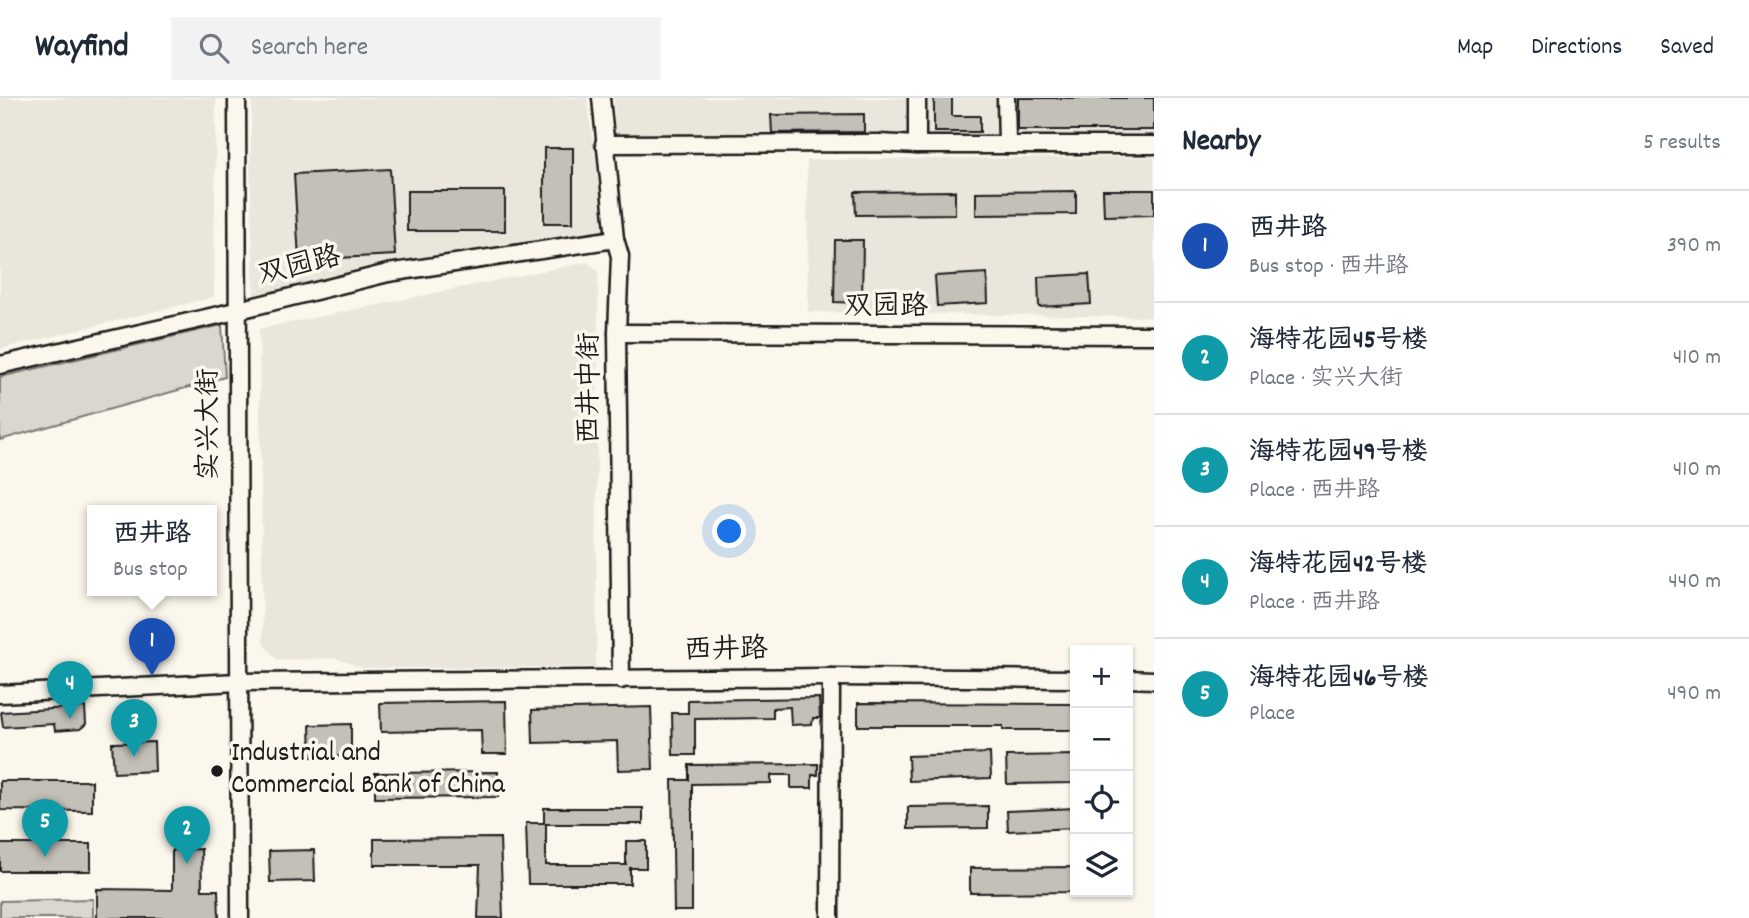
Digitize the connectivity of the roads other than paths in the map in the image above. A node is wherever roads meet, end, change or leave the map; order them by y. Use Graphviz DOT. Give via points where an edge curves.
graph roads {
  1 [pos="237,98"];
  2 [pos="601,98"];
  3 [pos="916,98"];
  4 [pos="1006,98"];
  5 [pos="604,144"];
  6 [pos="917,145"];
  7 [pos="1007,145"];
  8 [pos="1154,145"];
  9 [pos="615,239"];
  10 [pos="237,310"];
  11 [pos="617,332"];
  12 [pos="1154,335"];
  13 [pos="0,365"];
  14 [pos="831,677"];
  15 [pos="1070,679"];
  16 [pos="1133,679"];
  17 [pos="621,680"];
  18 [pos="1154,680"];
  19 [pos="238,682"];
  20 [pos="0,694"];
  21 [pos="240,918"];
  22 [pos="830,918"];
  1 -- 10 [label="street, 实兴大街"];
  2 -- 5 [label="street, 西井中街"];
  3 -- 6 [label="street"];
  4 -- 7 [label="street"];
  5 -- 6 [label="street"];
  5 -- 9 [label="street, 西井中街"];
  6 -- 7 [label="street"];
  7 -- 8 [label="street"];
  9 -- 10 [label="street, 双园路" via="388,273"];
  9 -- 11 [label="street, 西井中街" via="620,256"];
  10 -- 13 [label="street, 双园路"];
  10 -- 19 [label="street, 实兴大街"];
  11 -- 12 [label="street, 双园路"];
  11 -- 17 [label="street, 西井中街"];
  14 -- 15 [label="street, 西井路"];
  14 -- 17 [label="street, 西井路"];
  14 -- 22 [label="street"];
  16 -- 18 [label="street"];
  17 -- 19 [label="street, 西井路"];
  19 -- 20 [label="street, 西井路"];
  19 -- 21 [label="street, 实兴大街"];
}
